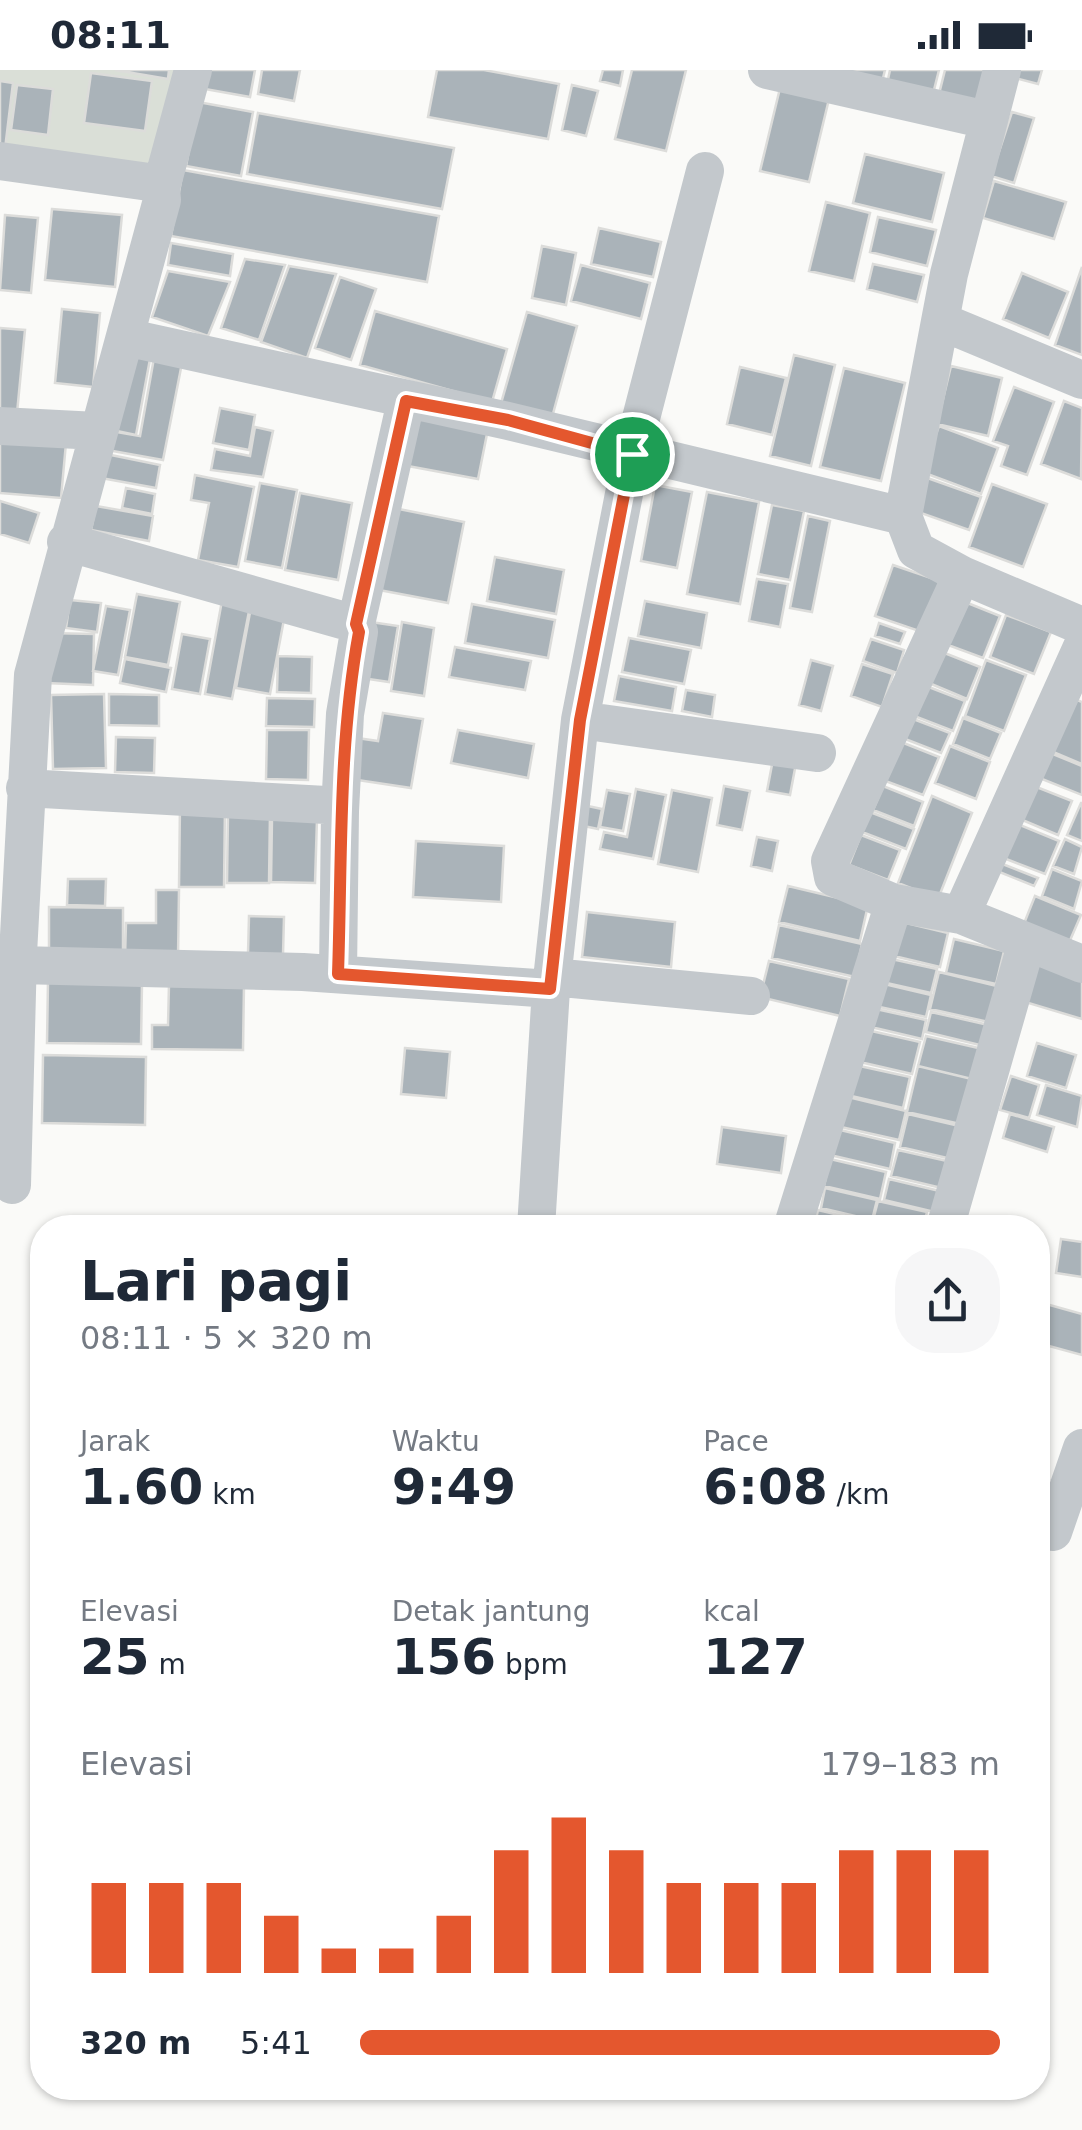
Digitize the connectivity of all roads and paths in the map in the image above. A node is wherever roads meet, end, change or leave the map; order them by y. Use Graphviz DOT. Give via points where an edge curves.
graph roads {
  1 [pos="194,70"];
  2 [pos="767,70"];
  3 [pos="1002,70"];
  4 [pos="987,120"];
  5 [pos="0,161"];
  6 [pos="705,171"];
  7 [pos="161,188"];
  8 [pos="940,321"];
  9 [pos="125,337"];
  10 [pos="1082,380"];
  11 [pos="406,401"];
  12 [pos="0,426"];
  13 [pos="98,431"];
  14 [pos="632,454"];
  15 [pos="904,516"];
  16 [pos="66,542"];
  17 [pos="962,575"];
  18 [pos="356,624"];
  19 [pos="1082,626"];
  20 [pos="1082,647"];
  21 [pos="16,674"];
  22 [pos="580,720"];
  23 [pos="817,753"];
  24 [pos="25,788"];
  25 [pos="340,812"];
  26 [pos="894,903"];
  27 [pos="961,915"];
  28 [pos="1027,942"];
  29 [pos="1080,960"];
  30 [pos="18,965"];
  31 [pos="338,974"];
  32 [pos="551,983"];
  33 [pos="751,996"];
  34 [pos="12,1185"];
  35 [pos="537,1215"];
  36 [pos="796,1215"];
  37 [pos="949,1215"];
  38 [pos="1082,1448"];
  39 [pos="1054,1532"];
  1 -- 7 [label="street"];
  2 -- 4 [label="street"];
  3 -- 4 [label="street"];
  4 -- 8 [label="street"];
  5 -- 7 [label="street"];
  6 -- 14 [label="street"];
  7 -- 9 [label="street"];
  8 -- 10 [label="street"];
  8 -- 15 [label="street"];
  9 -- 11 [label="street"];
  9 -- 13 [label="street"];
  11 -- 14 [label="street"];
  11 -- 18 [label="street"];
  12 -- 13 [label="street"];
  13 -- 16 [label="street"];
  14 -- 15 [label="street"];
  14 -- 22 [label="street"];
  15 -- 17 [label="street" via="916,550"];
  16 -- 18 [label="street"];
  16 -- 21 [label="street"];
  17 -- 19 [label="street"];
  17 -- 26 [label="street" via="830,861 833,877"];
  18 -- 25 [label="street"];
  20 -- 27 [label="street"];
  21 -- 24 [label="street"];
  22 -- 23 [label="street"];
  22 -- 32 [label="street"];
  24 -- 25 [label="street" via="326,805"];
  24 -- 30 [label="street"];
  25 -- 31 [label="street"];
  26 -- 27 [label="street"];
  26 -- 36 [label="street"];
  27 -- 28 [label="street"];
  28 -- 29 [label="street"];
  28 -- 37 [label="street"];
  30 -- 31 [label="street"];
  30 -- 34 [label="street"];
  31 -- 32 [label="street"];
  32 -- 33 [label="street"];
  32 -- 35 [label="street"];
  38 -- 39 [label="street"];
}
